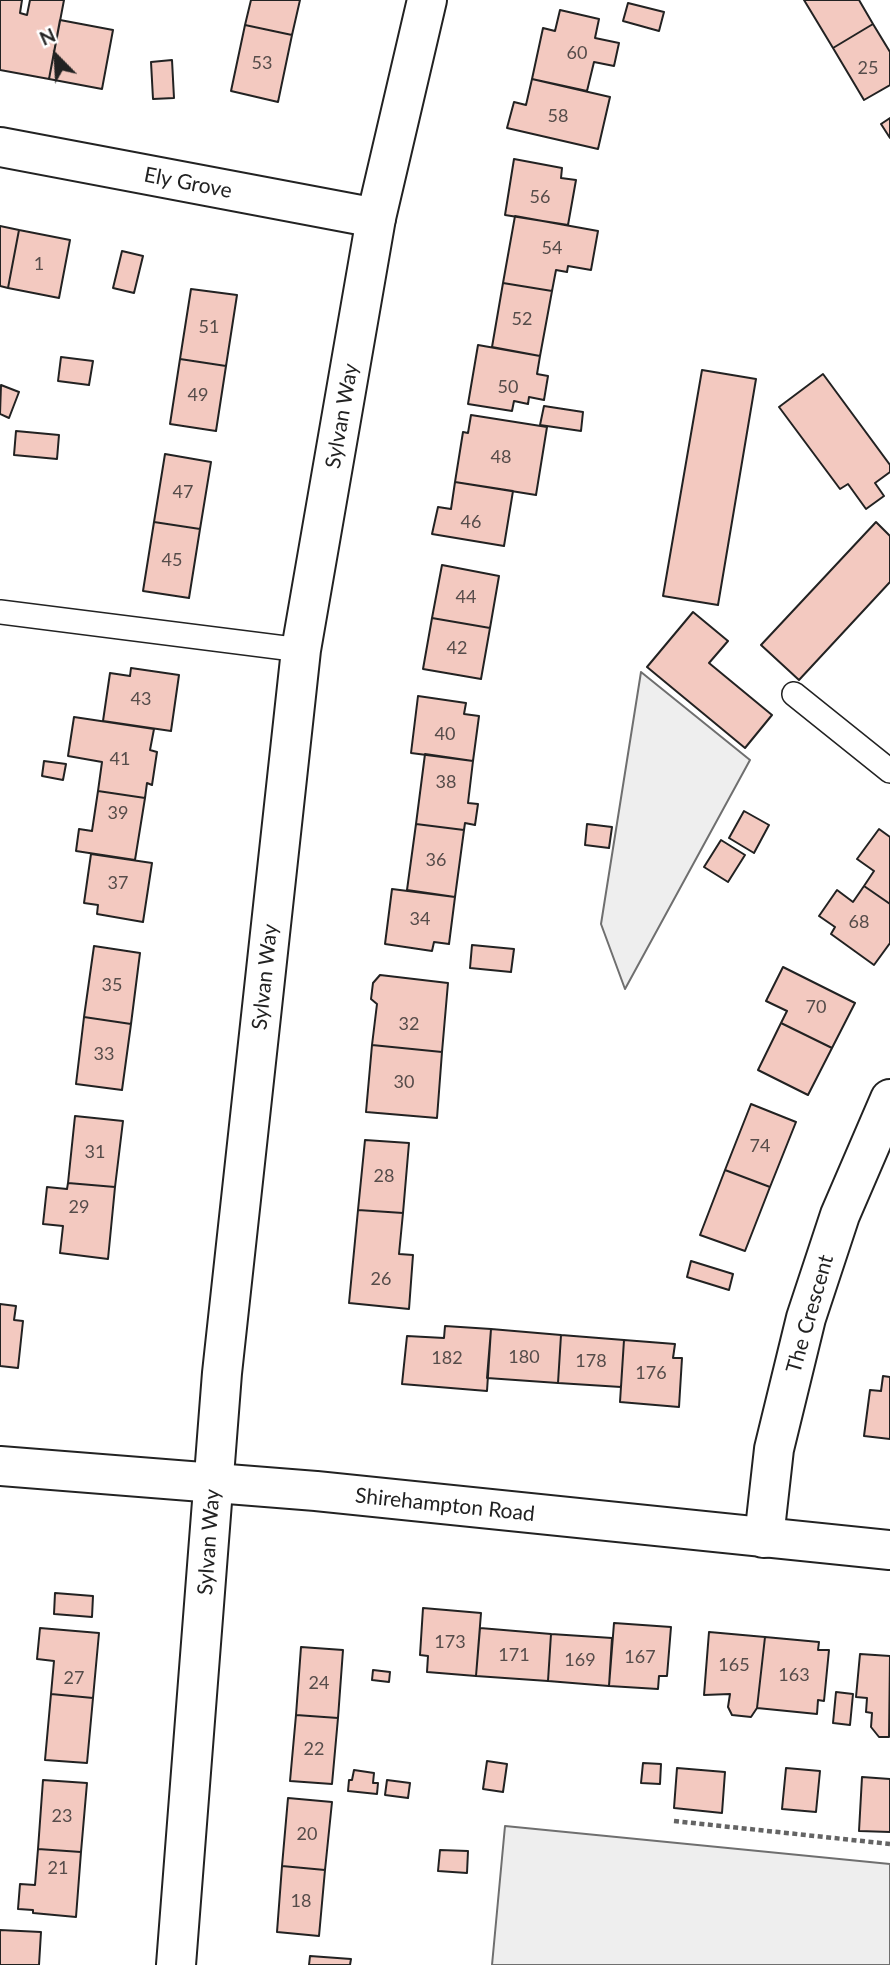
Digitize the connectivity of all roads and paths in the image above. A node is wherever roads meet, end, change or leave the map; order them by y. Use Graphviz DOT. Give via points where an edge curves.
graph roads {
  1 [pos="427,0"];
  2 [pos="0,147"];
  3 [pos="376,218"];
  4 [pos="0,612"];
  5 [pos="301,650"];
  6 [pos="794,694"];
  7 [pos="890,771"];
  8 [pos="890,1099"];
  9 [pos="0,1466"];
  10 [pos="214,1483"];
  11 [pos="764,1538"];
  12 [pos="890,1550"];
  13 [pos="674,1821"];
  14 [pos="890,1844"];
  15 [pos="176,1965"];
  1 -- 3 [label="main road, Sylvan Way"];
  2 -- 3 [label="main road, Ely Grove"];
  3 -- 5 [label="main road, Sylvan Way"];
  4 -- 5 [label="lane"];
  5 -- 10 [label="main road, Sylvan Way"];
  6 -- 7 [label="lane"];
  8 -- 11 [label="main road, The Crescent" via="840,1215 806,1318 774,1449"];
  9 -- 10 [label="main road, Shirehampton Road"];
  10 -- 11 [label="main road, Shirehampton Road"];
  10 -- 15 [label="main road, Sylvan Way"];
  11 -- 12 [label="main road, Shirehampton Road"];
  13 -- 14 [label="path"];
}
